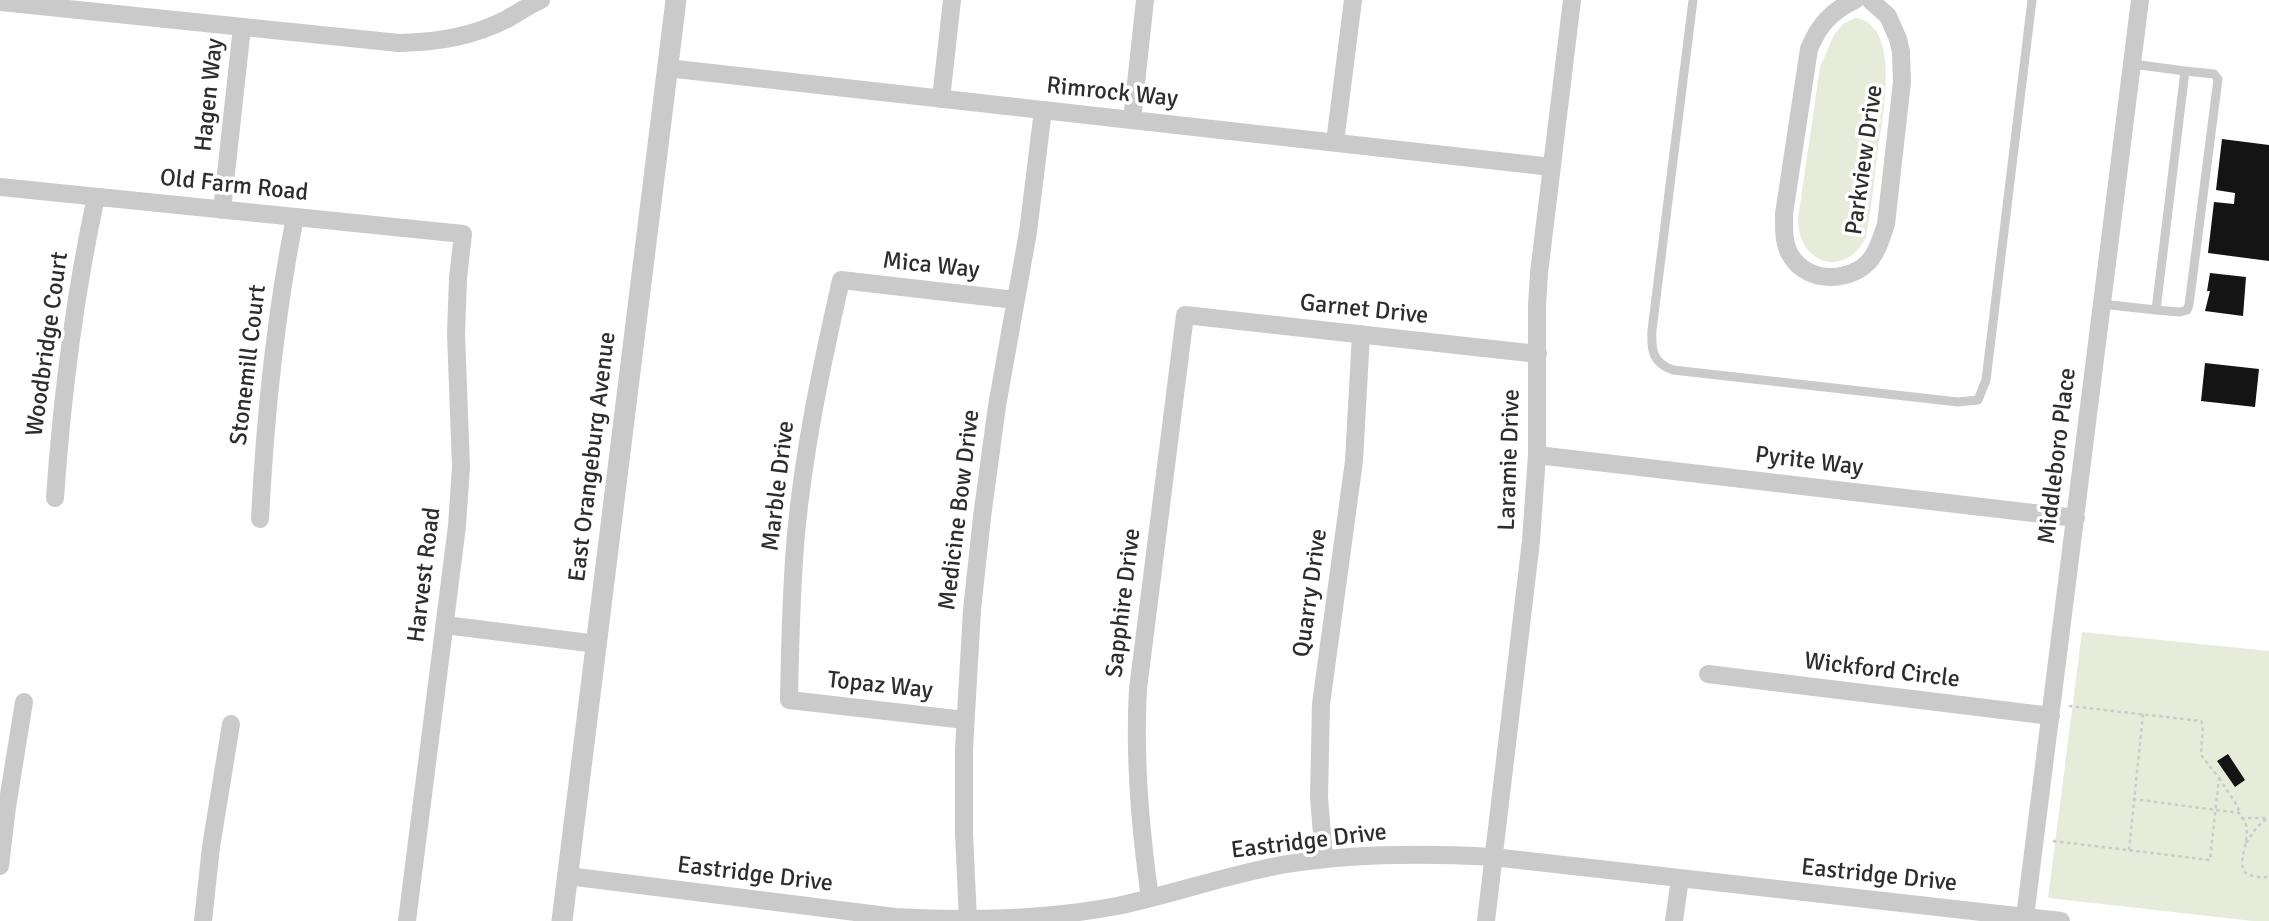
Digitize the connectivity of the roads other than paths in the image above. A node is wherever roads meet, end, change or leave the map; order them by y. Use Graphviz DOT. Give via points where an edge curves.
graph roads {
  1 [pos="541,0"];
  2 [pos="676,0"];
  3 [pos="952,0"];
  4 [pos="1145,0"];
  5 [pos="1353,0"];
  6 [pos="1572,0"];
  7 [pos="1693,0"];
  8 [pos="1855,0"];
  9 [pos="1870,0"];
  10 [pos="2032,0"];
  11 [pos="2140,0"];
  12 [pos="0,2"];
  13 [pos="242,27"];
  14 [pos="2132,64"];
  15 [pos="667,68"];
  16 [pos="2185,71"];
  17 [pos="941,99"];
  18 [pos="1043,110"];
  19 [pos="1132,120"];
  20 [pos="1335,142"];
  21 [pos="1552,167"];
  22 [pos="0,187"];
  23 [pos="96,197"];
  24 [pos="222,210"];
  25 [pos="295,217"];
  26 [pos="463,234"];
  27 [pos="841,280"];
  28 [pos="1015,300"];
  29 [pos="2101,304"];
  30 [pos="2156,310"];
  31 [pos="1185,315"];
  32 [pos="1361,334"];
  33 [pos="1538,354"];
  34 [pos="1537,455"];
  35 [pos="55,498"];
  36 [pos="2076,518"];
  37 [pos="260,519"];
  38 [pos="444,625"];
  39 [pos="597,644"];
  40 [pos="1708,674"];
  41 [pos="789,700"];
  42 [pos="24,702"];
  43 [pos="2051,716"];
  44 [pos="965,720"];
  45 [pos="231,724"];
  46 [pos="1493,857"];
  47 [pos="1324,859"];
  48 [pos="0,866"];
  49 [pos="568,876"];
  50 [pos="1680,878"];
  51 [pos="1150,898"];
  52 [pos="792,913"];
  53 [pos="2025,917"];
  54 [pos="968,920"];
  55 [pos="203,921"];
  56 [pos="407,921"];
  57 [pos="562,921"];
  58 [pos="1486,921"];
  59 [pos="1674,921"];
  60 [pos="2061,921"];
  1 -- 13 [label="street" via="475,33 429,42"];
  2 -- 15 [label="street, East Orangeburg Avenue"];
  3 -- 17 [label="street"];
  4 -- 19 [label="street"];
  5 -- 20 [label="street"];
  6 -- 21 [label="street, Laramie Drive"];
  7 -- 10 [label="lane" via="1652,330 1654,359 1673,370 1958,402 1978,400 1986,380"];
  8 -- 9 [label="street, Parkview Drive" via="1828,17 1809,50 1784,214 1790,256 1807,271 1830,277 1852,273 1870,260 1886,224 1902,82 1901,52 1888,16"];
  11 -- 14 [label="street, Middleboro Place"];
  12 -- 13 [label="street"];
  13 -- 24 [label="street, Hagen Way"];
  14 -- 16 [label="lane"];
  14 -- 29 [label="street, Middleboro Place"];
  15 -- 17 [label="street, Rimrock Way"];
  15 -- 39 [label="street, East Orangeburg Avenue"];
  16 -- 30 [label="lane"];
  16 -- 30 [label="lane" via="2214,74 2218,79 2208,168 2187,310"];
  17 -- 18 [label="street, Rimrock Way"];
  18 -- 19 [label="street, Rimrock Way"];
  18 -- 28 [label="street, Medicine Bow Drive"];
  19 -- 20 [label="street, Rimrock Way"];
  20 -- 21 [label="street, Rimrock Way"];
  21 -- 33 [label="street, Laramie Drive" via="1539,273"];
  22 -- 23 [label="street, Old Farm Road"];
  23 -- 24 [label="street, Old Farm Road"];
  23 -- 35 [label="street, Woodbridge Court" via="70,337"];
  24 -- 25 [label="street, Old Farm Road"];
  25 -- 26 [label="street, Old Farm Road"];
  25 -- 37 [label="street, Stonemill Court" via="272,353"];
  26 -- 38 [label="street, Harvest Road" via="456,334 461,467"];
  27 -- 28 [label="street, Mica Way"];
  27 -- 41 [label="street, Marble Drive" via="806,453 796,534"];
  28 -- 44 [label="street, Medicine Bow Drive" via="982,517"];
  29 -- 30 [label="lane"];
  29 -- 36 [label="street, Middleboro Place"];
  31 -- 32 [label="street, Garnet Drive"];
  31 -- 51 [label="street, Sapphire Drive" via="1138,688 1137,781"];
  32 -- 33 [label="street, Garnet Drive"];
  32 -- 47 [label="street, Quarry Drive" via="1352,473 1321,704 1319,786"];
  33 -- 34 [label="street, Laramie Drive"];
  34 -- 36 [label="street, Pyrite Way"];
  34 -- 46 [label="street, Laramie Drive"];
  36 -- 43 [label="street, Middleboro Place"];
  38 -- 39 [label="street"];
  38 -- 56 [label="street, Harvest Road"];
  39 -- 49 [label="street, East Orangeburg Avenue"];
  40 -- 43 [label="street, Wickford Circle"];
  41 -- 44 [label="street, Topaz Way"];
  42 -- 48 [label="street"];
  43 -- 53 [label="street, Middleboro Place"];
  44 -- 54 [label="street, Medicine Bow Drive"];
  45 -- 55 [label="street"];
  46 -- 47 [label="street, Eastridge Drive" via="1444,854"];
  46 -- 50 [label="street, Eastridge Drive"];
  46 -- 58 [label="street, Laramie Drive"];
  47 -- 51 [label="street, Eastridge Drive" via="1235,875"];
  49 -- 52 [label="street, Eastridge Drive"];
  49 -- 57 [label="street, East Orangeburg Avenue"];
  50 -- 53 [label="street, Eastridge Drive"];
  50 -- 59 [label="street"];
  51 -- 54 [label="street, Eastridge Drive" via="1053,916"];
  52 -- 54 [label="street, Eastridge Drive"];
  53 -- 60 [label="street, Eastridge Drive"];
}
